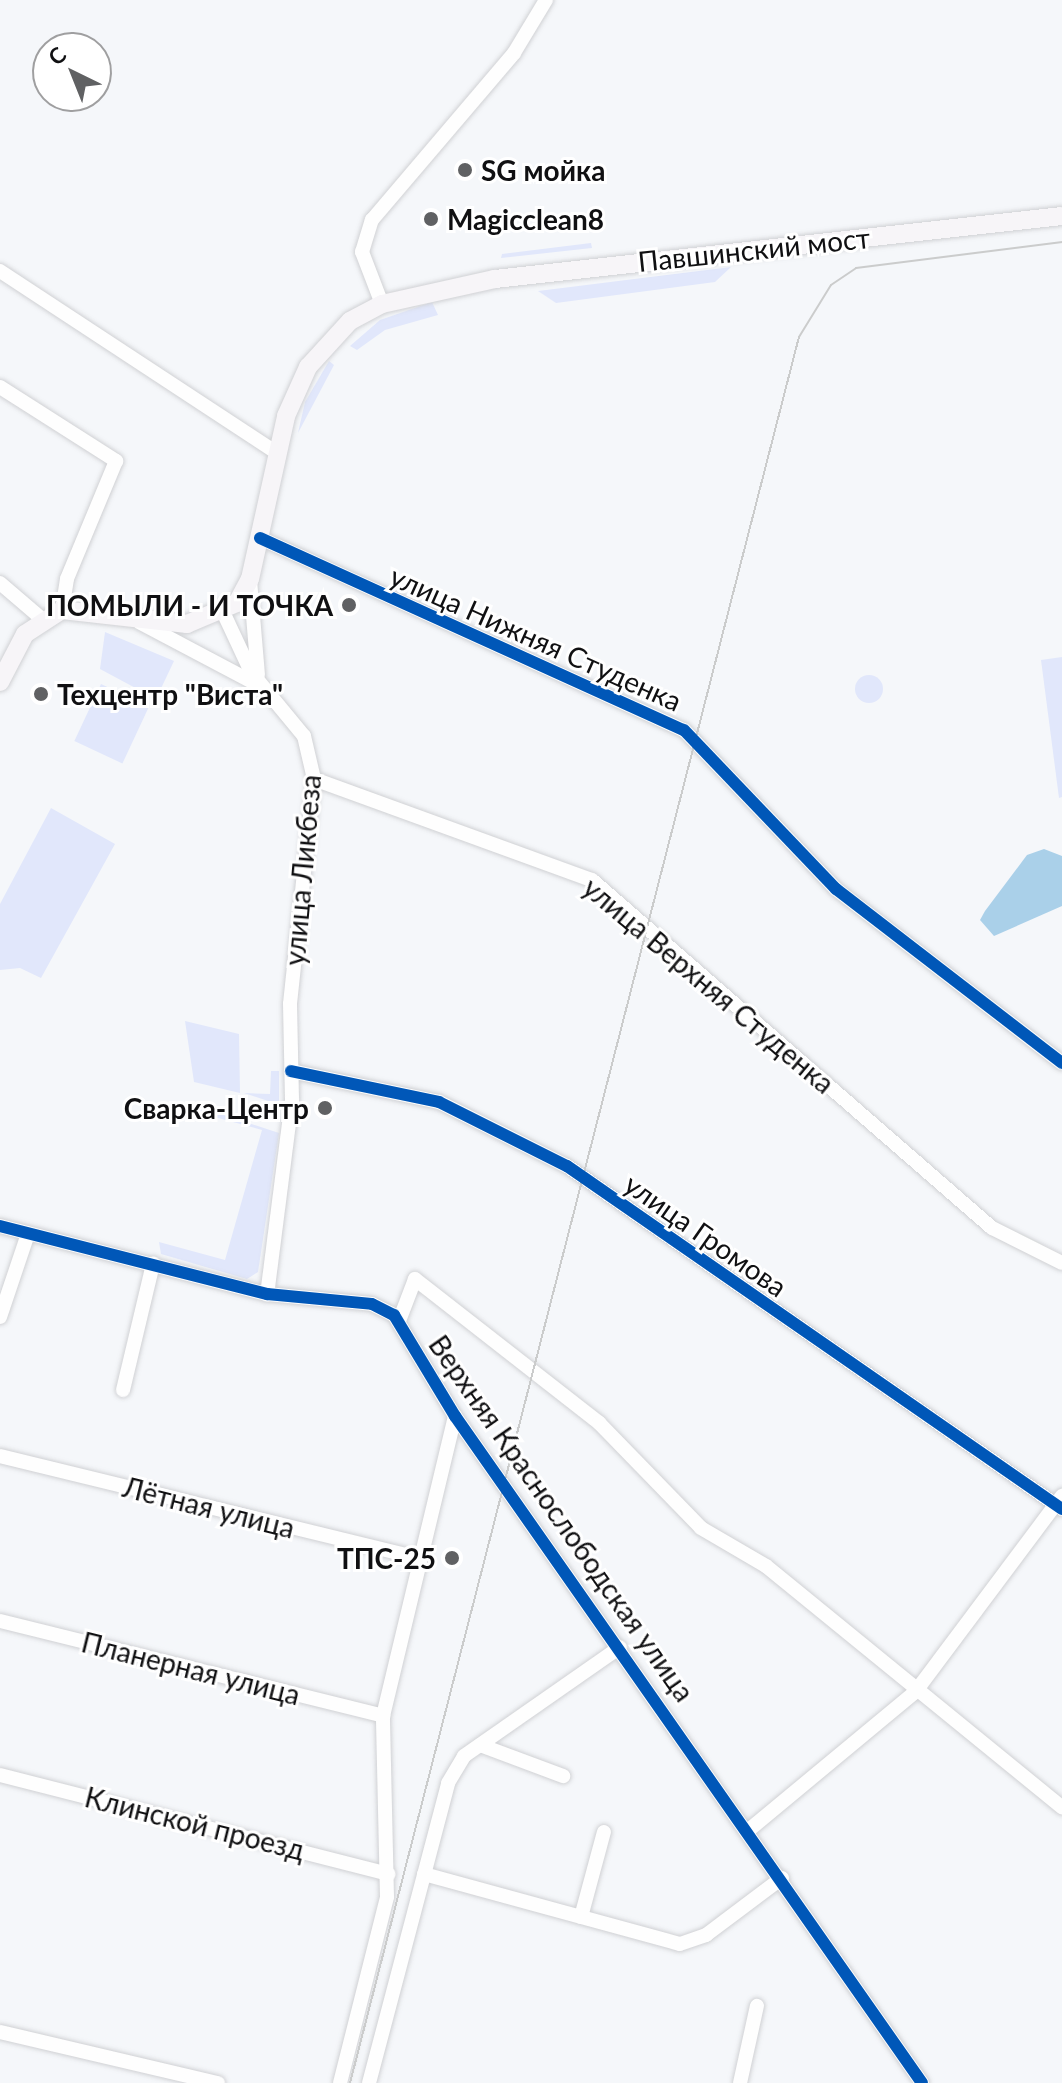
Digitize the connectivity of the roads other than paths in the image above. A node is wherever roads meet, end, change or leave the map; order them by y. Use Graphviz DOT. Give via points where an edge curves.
graph roads {
  1 [pos="546,0"];
  2 [pos="1062,216"];
  3 [pos="0,271"];
  4 [pos="382,304"];
  5 [pos="0,387"];
  6 [pos="277,453"];
  7 [pos="260,538"];
  8 [pos="250,579"];
  9 [pos="0,583"];
  10 [pos="62,610"];
  11 [pos="224,614"];
  12 [pos="132,618"];
  13 [pos="42,619"];
  14 [pos="0,682"];
  15 [pos="262,687"];
  16 [pos="314,779"];
  17 [pos="1062,1063"];
  18 [pos="291,1071"];
  19 [pos="0,1226"];
  20 [pos="28,1234"];
  21 [pos="1062,1263"];
  22 [pos="153,1264"];
  23 [pos="267,1294"];
  24 [pos="0,1317"];
  25 [pos="399,1321"];
  26 [pos="123,1390"];
  27 [pos="455,1416"];
  28 [pos="0,1456"];
  29 [pos="1060,1504"];
  30 [pos="417,1558"];
  31 [pos="0,1621"];
  32 [pos="620,1647"];
  33 [pos="916,1691"];
  34 [pos="383,1716"];
  35 [pos="480,1745"];
  36 [pos="0,1775"];
  37 [pos="563,1776"];
  38 [pos="1062,1807"];
  39 [pos="750,1829"];
  40 [pos="604,1832"];
  41 [pos="389,1874"];
  42 [pos="424,1874"];
  43 [pos="782,1878"];
  44 [pos="581,1917"];
  45 [pos="757,2006"];
  46 [pos="0,2032"];
  47 [pos="218,2083"];
  48 [pos="340,2083"];
  49 [pos="369,2083"];
  50 [pos="740,2083"];
  51 [pos="922,2083"];
  1 -- 4 [label="street" via="514,53 372,220 362,252"];
  2 -- 4 [label="main road, Павшинский мост" via="447,286"];
  3 -- 6 [label="street"];
  4 -- 6 [label="main road" via="350,321 308,367"];
  5 -- 10 [label="street" via="116,461 67,579"];
  6 -- 7 [label="main road"];
  7 -- 8 [label="main road"];
  7 -- 17 [label="street, улица Нижняя Cтуденкa" via="684,730 836,889"];
  8 -- 11 [label="main road"];
  8 -- 15 [label="street"];
  9 -- 13 [label="street"];
  10 -- 12 [label="main road"];
  10 -- 13 [label="main road"];
  11 -- 12 [label="main road" via="187,624"];
  11 -- 15 [label="street, улица Ликбеза"];
  12 -- 15 [label="street"];
  13 -- 14 [label="main road" via="25,634"];
  15 -- 16 [label="street, улица Ликбеза" via="304,736"];
  16 -- 18 [label="street, улица Ликбеза" via="290,1004"];
  16 -- 21 [label="street, улица Верхняя Студенка" via="592,880 992,1228"];
  18 -- 23 [label="street, улица Ликбеза"];
  18 -- 29 [label="street, улица Громова" via="439,1102 567,1166"];
  19 -- 20 [label="street, Верхняя Краснослободская улица"];
  20 -- 22 [label="street, Верхняя Краснослободская улица"];
  20 -- 24 [label="street"];
  22 -- 23 [label="street, Верхняя Краснослободская улица"];
  22 -- 26 [label="street"];
  23 -- 25 [label="street, Верхняя Краснослободская улица" via="372,1304"];
  25 -- 27 [label="street, Верхняя Краснослободская улица"];
  25 -- 33 [label="street" via="415,1279 599,1423 701,1528 766,1566"];
  27 -- 30 [label="street"];
  27 -- 32 [label="street, Верхняя Краснослободская улица"];
  28 -- 30 [label="street, Лётная улица"];
  29 -- 33 [label="street"];
  30 -- 34 [label="street"];
  31 -- 34 [label="street, Планерная улица"];
  32 -- 35 [label="street"];
  32 -- 39 [label="street, Верхняя Краснослободская улица"];
  33 -- 38 [label="street"];
  33 -- 39 [label="street"];
  34 -- 41 [label="street"];
  35 -- 37 [label="street"];
  35 -- 42 [label="street" via="448,1783"];
  36 -- 41 [label="street, Клинской проезд"];
  39 -- 43 [label="street, Верхняя Краснослободская улица"];
  40 -- 44 [label="street"];
  41 -- 48 [label="street"];
  42 -- 44 [label="street"];
  42 -- 49 [label="street"];
  43 -- 44 [label="street" via="706,1935 680,1944"];
  43 -- 51 [label="street, Верхняя Краснослободская улица"];
  45 -- 50 [label="street"];
  46 -- 47 [label="street"];
}
